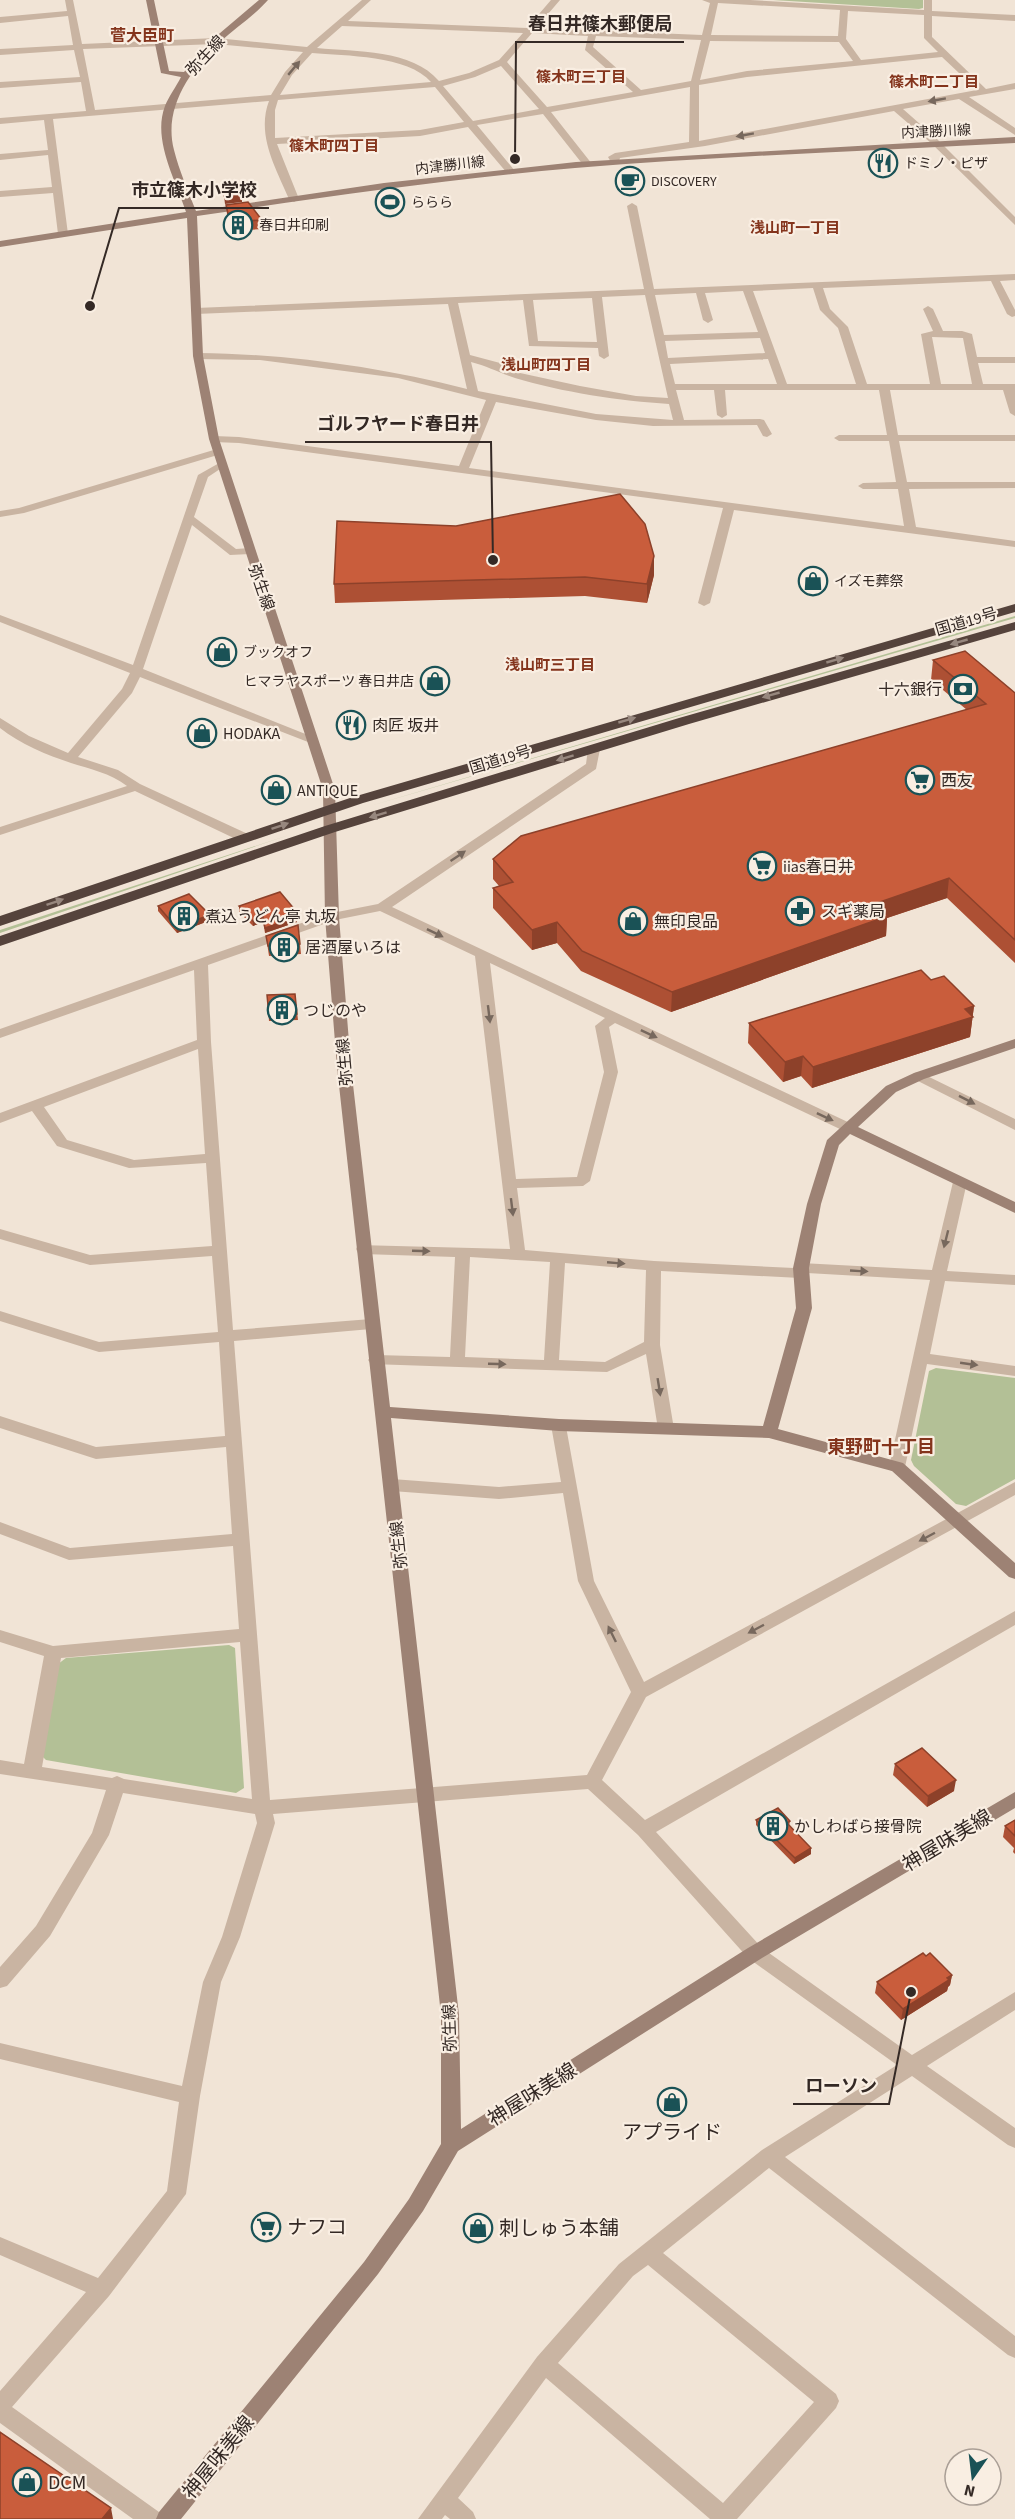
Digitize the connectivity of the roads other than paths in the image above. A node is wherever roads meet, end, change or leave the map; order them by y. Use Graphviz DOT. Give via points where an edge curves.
graph roads {
  1 [pos="69,0"];
  2 [pos="150,0"];
  3 [pos="264,0"];
  4 [pos="367,0"];
  5 [pos="556,0"];
  6 [pos="706,0"];
  7 [pos="715,0"];
  8 [pos="928,0"];
  9 [pos="844,8"];
  10 [pos="71,13"];
  11 [pos="927,13"];
  12 [pos="1015,18"];
  13 [pos="0,20"];
  14 [pos="342,23"];
  15 [pos="529,30"];
  16 [pos="593,33"];
  17 [pos="705,38"];
  18 [pos="842,39"];
  19 [pos="216,41"];
  20 [pos="160,42"];
  21 [pos="78,48"];
  22 [pos="311,50"];
  23 [pos="0,52"];
  24 [pos="944,54"];
  25 [pos="502,62"];
  26 [pos="858,62"];
  27 [pos="185,75"];
  28 [pos="84,79"];
  29 [pos="695,83"];
  30 [pos="439,84"];
  31 [pos="0,85"];
  32 [pos="1015,86"];
  33 [pos="984,92"];
  34 [pos="639,93"];
  35 [pos="961,96"];
  36 [pos="273,99"];
  37 [pos="169,107"];
  38 [pos="896,108"];
  39 [pos="545,110"];
  40 [pos="92,113"];
  41 [pos="1005,116"];
  42 [pos="48,117"];
  43 [pos="994,118"];
  44 [pos="0,121"];
  45 [pos="471,125"];
  46 [pos="1015,132"];
  47 [pos="1015,140"];
  48 [pos="273,141"];
  49 [pos="694,144"];
  50 [pos="937,145"];
  51 [pos="52,152"];
  52 [pos="0,157"];
  53 [pos="615,162"];
  54 [pos="587,164"];
  55 [pos="510,171"];
  56 [pos="56,190"];
  57 [pos="0,194"];
  58 [pos="294,199"];
  59 [pos="632,206"];
  60 [pos="192,214"];
  61 [pos="1015,222"];
  62 [pos="63,234"];
  63 [pos="0,244"];
  64 [pos="1015,277"];
  65 [pos="994,278"];
  66 [pos="818,286"];
  67 [pos="747,289"];
  68 [pos="700,291"];
  69 [pos="650,293"];
  70 [pos="597,295"];
  71 [pos="528,298"];
  72 [pos="452,301"];
  73 [pos="928,309"];
  74 [pos="196,311"];
  75 [pos="1012,314"];
  76 [pos="708,320"];
  77 [pos="939,334"];
  78 [pos="763,335"];
  79 [pos="659,338"];
  80 [pos="198,356"];
  81 [pos="771,356"];
  82 [pos="464,357"];
  83 [pos="973,360"];
  84 [pos="1015,360"];
  85 [pos="664,362"];
  86 [pos="670,387"];
  87 [pos="719,387"];
  88 [pos="783,387"];
  89 [pos="936,387"];
  90 [pos="978,387"];
  91 [pos="1011,387"];
  92 [pos="863,388"];
  93 [pos="884,388"];
  94 [pos="473,392"];
  95 [pos="492,398"];
  96 [pos="674,401"];
  97 [pos="1015,413"];
  98 [pos="722,415"];
  99 [pos="679,422"];
  100 [pos="767,434"];
  101 [pos="839,438"];
  102 [pos="895,438"];
  103 [pos="1015,438"];
  104 [pos="214,439"];
  105 [pos="219,458"];
  106 [pos="462,471"];
  107 [pos="1015,485"];
  108 [pos="863,486"];
  109 [pos="904,486"];
  110 [pos="729,507"];
  111 [pos="0,514"];
  112 [pos="189,518"];
  113 [pos="911,531"];
  114 [pos="1015,544"];
  115 [pos="250,551"];
  116 [pos="704,603"];
  117 [pos="1015,608"];
  118 [pos="0,618"];
  119 [pos="1015,626"];
  120 [pos="137,671"];
  121 [pos="0,722"];
  122 [pos="312,739"];
  123 [pos="594,749"];
  124 [pos="72,758"];
  125 [pos="136,787"];
  126 [pos="329,809"];
  127 [pos="3,826"];
  128 [pos="330,829"];
  129 [pos="245,838"];
  130 [pos="382,907"];
  131 [pos="332,917"];
  132 [pos="0,921"];
  133 [pos="0,941"];
  134 [pos="482,956"];
  135 [pos="201,964"];
  136 [pos="613,1018"];
  137 [pos="0,1034"];
  138 [pos="204,1042"];
  139 [pos="1015,1043"];
  140 [pos="919,1076"];
  141 [pos="35,1106"];
  142 [pos="0,1118"];
  143 [pos="1015,1125"];
  144 [pos="847,1127"];
  145 [pos="213,1158"];
  146 [pos="960,1182"];
  147 [pos="510,1184"];
  148 [pos="1015,1208"];
  149 [pos="0,1234"];
  150 [pos="363,1249"];
  151 [pos="220,1250"];
  152 [pos="463,1252"];
  153 [pos="518,1254"];
  154 [pos="558,1257"];
  155 [pos="654,1266"];
  156 [pos="801,1271"];
  157 [pos="937,1275"];
  158 [pos="1015,1280"];
  159 [pos="0,1316"];
  160 [pos="371,1324"];
  161 [pos="226,1336"];
  162 [pos="652,1345"];
  163 [pos="922,1358"];
  164 [pos="376,1360"];
  165 [pos="457,1363"];
  166 [pos="550,1365"];
  167 [pos="1015,1371"];
  168 [pos="384,1412"];
  169 [pos="0,1422"];
  170 [pos="559,1425"];
  171 [pos="666,1429"];
  172 [pos="769,1432"];
  173 [pos="234,1441"];
  174 [pos="897,1467"];
  175 [pos="392,1485"];
  176 [pos="570,1487"];
  177 [pos="1015,1488"];
  178 [pos="957,1520"];
  179 [pos="0,1528"];
  180 [pos="241,1539"];
  181 [pos="1015,1573"];
  182 [pos="1015,1617"];
  183 [pos="249,1635"];
  184 [pos="0,1636"];
  185 [pos="53,1652"];
  186 [pos="640,1692"];
  187 [pos="0,1767"];
  188 [pos="32,1771"];
  189 [pos="592,1782"];
  190 [pos="117,1783"];
  191 [pos="426,1795"];
  192 [pos="1015,1799"];
  193 [pos="263,1808"];
  194 [pos="644,1830"];
  195 [pos="755,1953"];
  196 [pos="0,1980"];
  197 [pos="1015,2000"];
  198 [pos="0,2051"];
  199 [pos="912,2064"];
  200 [pos="190,2096"];
  201 [pos="1015,2139"];
  202 [pos="451,2145"];
  203 [pos="769,2156"];
  204 [pos="0,2246"];
  205 [pos="648,2253"];
  206 [pos="102,2289"];
  207 [pos="1015,2348"];
  208 [pos="544,2364"];
  209 [pos="0,2408"];
  210 [pos="444,2499"];
  211 [pos="725,2518"];
  212 [pos="151,2519"];
  213 [pos="168,2519"];
  214 [pos="429,2519"];
  215 [pos="465,2519"];
  1 -- 10 [label="street"];
  2 -- 20 [label="street"];
  3 -- 19 [label="street, 弥生線"];
  4 -- 14 [label="street"];
  5 -- 15 [label="street"];
  6 -- 7 [label="street"];
  7 -- 9 [label="street"];
  7 -- 17 [label="street"];
  8 -- 11 [label="street"];
  9 -- 11 [label="street"];
  9 -- 18 [label="street"];
  10 -- 13 [label="street"];
  10 -- 21 [label="street"];
  11 -- 12 [label="street"];
  11 -- 24 [label="street" via="928,38"];
  14 -- 15 [label="street"];
  14 -- 22 [label="street"];
  15 -- 16 [label="street"];
  15 -- 25 [label="street"];
  16 -- 17 [label="street"];
  16 -- 34 [label="street" via="588,48"];
  17 -- 18 [label="street"];
  17 -- 29 [label="street"];
  18 -- 26 [label="street"];
  19 -- 20 [label="street"];
  19 -- 22 [label="street"];
  19 -- 27 [label="street, 弥生線"];
  20 -- 21 [label="street"];
  20 -- 27 [label="street" via="165,73"];
  21 -- 23 [label="street"];
  21 -- 28 [label="street"];
  22 -- 30 [label="street" via="387,58 428,72"];
  36 -- 22 [label="street, one-way" via="280,85"];
  24 -- 26 [label="street"];
  24 -- 33 [label="street"];
  25 -- 30 [label="street"];
  25 -- 39 [label="street"];
  26 -- 29 [label="street"];
  27 -- 37 [label="street, 弥生線"];
  28 -- 31 [label="street"];
  28 -- 40 [label="street"];
  29 -- 34 [label="street"];
  29 -- 49 [label="street"];
  30 -- 36 [label="street"];
  30 -- 45 [label="street"];
  32 -- 33 [label="street"];
  33 -- 35 [label="street"];
  34 -- 39 [label="street"];
  35 -- 38 [label="street, one-way"];
  35 -- 43 [label="street"];
  36 -- 37 [label="street"];
  36 -- 48 [label="street" via="269,129"];
  37 -- 40 [label="street"];
  37 -- 60 [label="street, 弥生線" via="169,150"];
  38 -- 49 [label="street, one-way"];
  38 -- 50 [label="street"];
  39 -- 45 [label="street"];
  39 -- 54 [label="street"];
  40 -- 42 [label="street"];
  41 -- 43 [label="street"];
  42 -- 44 [label="street"];
  42 -- 51 [label="street"];
  43 -- 46 [label="street"];
  45 -- 48 [label="street" via="404,135"];
  45 -- 55 [label="street"];
  47 -- 50 [label="street, 内津勝川線"];
  48 -- 58 [label="street"];
  49 -- 53 [label="street" via="618,155 613,157"];
  50 -- 53 [label="street, 内津勝川線"];
  50 -- 61 [label="street"];
  51 -- 52 [label="street"];
  51 -- 56 [label="street"];
  53 -- 54 [label="street, 内津勝川線"];
  54 -- 55 [label="street, 内津勝川線"];
  55 -- 58 [label="street, 内津勝川線"];
  56 -- 57 [label="street"];
  56 -- 62 [label="street"];
  58 -- 60 [label="street, 内津勝川線"];
  59 -- 69 [label="street"];
  60 -- 62 [label="street, 内津勝川線"];
  60 -- 74 [label="street, 弥生線"];
  62 -- 63 [label="street, 内津勝川線"];
  64 -- 65 [label="street"];
  65 -- 66 [label="street"];
  65 -- 75 [label="street"];
  66 -- 67 [label="street"];
  66 -- 92 [label="street" via="825,310 843,327"];
  67 -- 68 [label="street"];
  67 -- 78 [label="street"];
  68 -- 69 [label="street"];
  68 -- 76 [label="street"];
  69 -- 70 [label="street"];
  69 -- 79 [label="street"];
  70 -- 71 [label="street"];
  70 -- 71 [label="street" via="603,351 533,344"];
  71 -- 72 [label="street"];
  72 -- 74 [label="street"];
  72 -- 82 [label="street"];
  73 -- 77 [label="street"];
  74 -- 80 [label="street, 弥生線"];
  77 -- 83 [label="street" via="968,336"];
  77 -- 89 [label="street" via="926,334"];
  78 -- 79 [label="street"];
  78 -- 81 [label="street"];
  79 -- 85 [label="street"];
  80 -- 94 [label="street" via="260,357 398,375"];
  80 -- 104 [label="street, 弥生線"];
  81 -- 85 [label="street"];
  81 -- 88 [label="street"];
  82 -- 94 [label="street"];
  82 -- 96 [label="street" via="517,375 580,389"];
  83 -- 84 [label="street"];
  83 -- 90 [label="street"];
  85 -- 86 [label="street"];
  86 -- 87 [label="street"];
  86 -- 96 [label="street"];
  87 -- 88 [label="street"];
  87 -- 98 [label="street"];
  88 -- 92 [label="street"];
  89 -- 90 [label="street"];
  89 -- 93 [label="street"];
  90 -- 91 [label="street"];
  91 -- 97 [label="street"];
  92 -- 93 [label="street"];
  93 -- 102 [label="street"];
  94 -- 95 [label="street"];
  95 -- 99 [label="street" via="596,417"];
  95 -- 106 [label="street"];
  96 -- 99 [label="street"];
  99 -- 100 [label="street" via="760,422"];
  101 -- 102 [label="street"];
  102 -- 103 [label="street"];
  102 -- 109 [label="street"];
  104 -- 105 [label="street, 弥生線"];
  104 -- 106 [label="street"];
  105 -- 111 [label="street"];
  105 -- 112 [label="street" via="203,476"];
  105 -- 115 [label="street, 弥生線"];
  106 -- 110 [label="street"];
  107 -- 109 [label="street"];
  108 -- 109 [label="street"];
  109 -- 113 [label="street"];
  110 -- 113 [label="street"];
  110 -- 116 [label="street"];
  112 -- 115 [label="street" via="234,553"];
  112 -- 120 [label="street"];
  113 -- 114 [label="street"];
  115 -- 122 [label="street, 弥生線"];
  126 -- 117 [label="highway, 国道19号, one-way"];
  118 -- 120 [label="street"];
  119 -- 123 [label="highway, 国道19号, one-way"];
  120 -- 122 [label="street"];
  120 -- 124 [label="street" via="128,690"];
  121 -- 124 [label="street" via="9,730"];
  122 -- 126 [label="street, 弥生線" via="329,789"];
  123 -- 128 [label="highway, 国道19号, one-way"];
  130 -- 123 [label="street, one-way" via="591,766"];
  124 -- 125 [label="street" via="123,776"];
  125 -- 127 [label="street"];
  125 -- 129 [label="street"];
  126 -- 128 [label="street, 弥生線"];
  129 -- 126 [label="highway, 国道19号, one-way"];
  128 -- 131 [label="street, 弥生線"];
  128 -- 133 [label="highway, 国道19号"];
  132 -- 129 [label="highway, 国道19号, one-way"];
  130 -- 131 [label="street"];
  130 -- 134 [label="street, one-way"];
  131 -- 135 [label="street"];
  131 -- 150 [label="street, 弥生線"];
  134 -- 136 [label="street"];
  134 -- 147 [label="street, one-way"];
  135 -- 137 [label="street"];
  135 -- 138 [label="street"];
  136 -- 144 [label="street, one-way"];
  136 -- 147 [label="street" via="602,1026 611,1072 583,1181"];
  138 -- 141 [label="street"];
  138 -- 145 [label="street"];
  139 -- 140 [label="street"];
  140 -- 143 [label="street, one-way"];
  140 -- 144 [label="street" via="891,1089"];
  141 -- 142 [label="street"];
  141 -- 145 [label="street" via="62,1143 103,1155 134,1164"];
  144 -- 146 [label="street"];
  144 -- 156 [label="street" via="832,1143 814,1204"];
  145 -- 151 [label="street"];
  146 -- 148 [label="street"];
  146 -- 157 [label="street, one-way"];
  147 -- 153 [label="street, one-way"];
  149 -- 151 [label="street" via="90,1260"];
  150 -- 152 [label="street, one-way"];
  150 -- 160 [label="street, 弥生線"];
  151 -- 161 [label="street"];
  152 -- 153 [label="street"];
  152 -- 165 [label="street"];
  153 -- 154 [label="street"];
  154 -- 155 [label="street, one-way"];
  154 -- 166 [label="street"];
  155 -- 156 [label="street"];
  155 -- 162 [label="street"];
  156 -- 157 [label="street, one-way"];
  156 -- 172 [label="street" via="804,1308"];
  157 -- 158 [label="street"];
  157 -- 163 [label="street"];
  159 -- 161 [label="street" via="99,1347"];
  160 -- 161 [label="street"];
  160 -- 164 [label="street, 弥生線"];
  161 -- 173 [label="street"];
  162 -- 166 [label="street" via="607,1366"];
  162 -- 171 [label="street, one-way"];
  163 -- 167 [label="street, one-way"];
  163 -- 174 [label="street"];
  164 -- 165 [label="street"];
  164 -- 168 [label="street, 弥生線"];
  165 -- 166 [label="street, one-way"];
  168 -- 170 [label="street"];
  168 -- 175 [label="street, 弥生線"];
  169 -- 173 [label="street" via="96,1452"];
  170 -- 171 [label="street"];
  170 -- 176 [label="street"];
  171 -- 172 [label="street"];
  172 -- 174 [label="street"];
  173 -- 180 [label="street"];
  174 -- 178 [label="street"];
  175 -- 176 [label="street" via="499,1493"];
  175 -- 191 [label="street, 弥生線"];
  186 -- 176 [label="street, one-way" via="586,1581"];
  177 -- 178 [label="street"];
  178 -- 181 [label="street"];
  178 -- 186 [label="street, one-way"];
  179 -- 180 [label="street" via="69,1554"];
  180 -- 183 [label="street"];
  182 -- 194 [label="street"];
  183 -- 185 [label="street"];
  183 -- 193 [label="street"];
  184 -- 185 [label="street"];
  185 -- 188 [label="street"];
  186 -- 189 [label="street"];
  187 -- 188 [label="street"];
  188 -- 190 [label="street"];
  189 -- 191 [label="street"];
  189 -- 194 [label="street"];
  190 -- 193 [label="street"];
  190 -- 196 [label="street" via="100,1835 43,1931"];
  191 -- 193 [label="street"];
  191 -- 202 [label="street, 弥生線" via="450,2015"];
  192 -- 195 [label="street, 神屋味美線"];
  193 -- 200 [label="street" via="266,1823 231,1937 212,1982"];
  194 -- 195 [label="street"];
  195 -- 199 [label="street"];
  195 -- 202 [label="street, 神屋味美線"];
  197 -- 199 [label="street"];
  198 -- 200 [label="street"];
  199 -- 201 [label="street"];
  199 -- 203 [label="street"];
  200 -- 206 [label="street" via="176,2194"];
  202 -- 213 [label="street, 神屋味美線" via="416,2205 371,2268"];
  203 -- 205 [label="street"];
  203 -- 207 [label="street"];
  204 -- 206 [label="street"];
  205 -- 208 [label="street" via="626,2270"];
  205 -- 211 [label="street" via="829,2401"];
  206 -- 209 [label="street"];
  208 -- 210 [label="street"];
  208 -- 211 [label="street"];
  209 -- 212 [label="street"];
  210 -- 214 [label="street"];
  210 -- 215 [label="street"];
}
